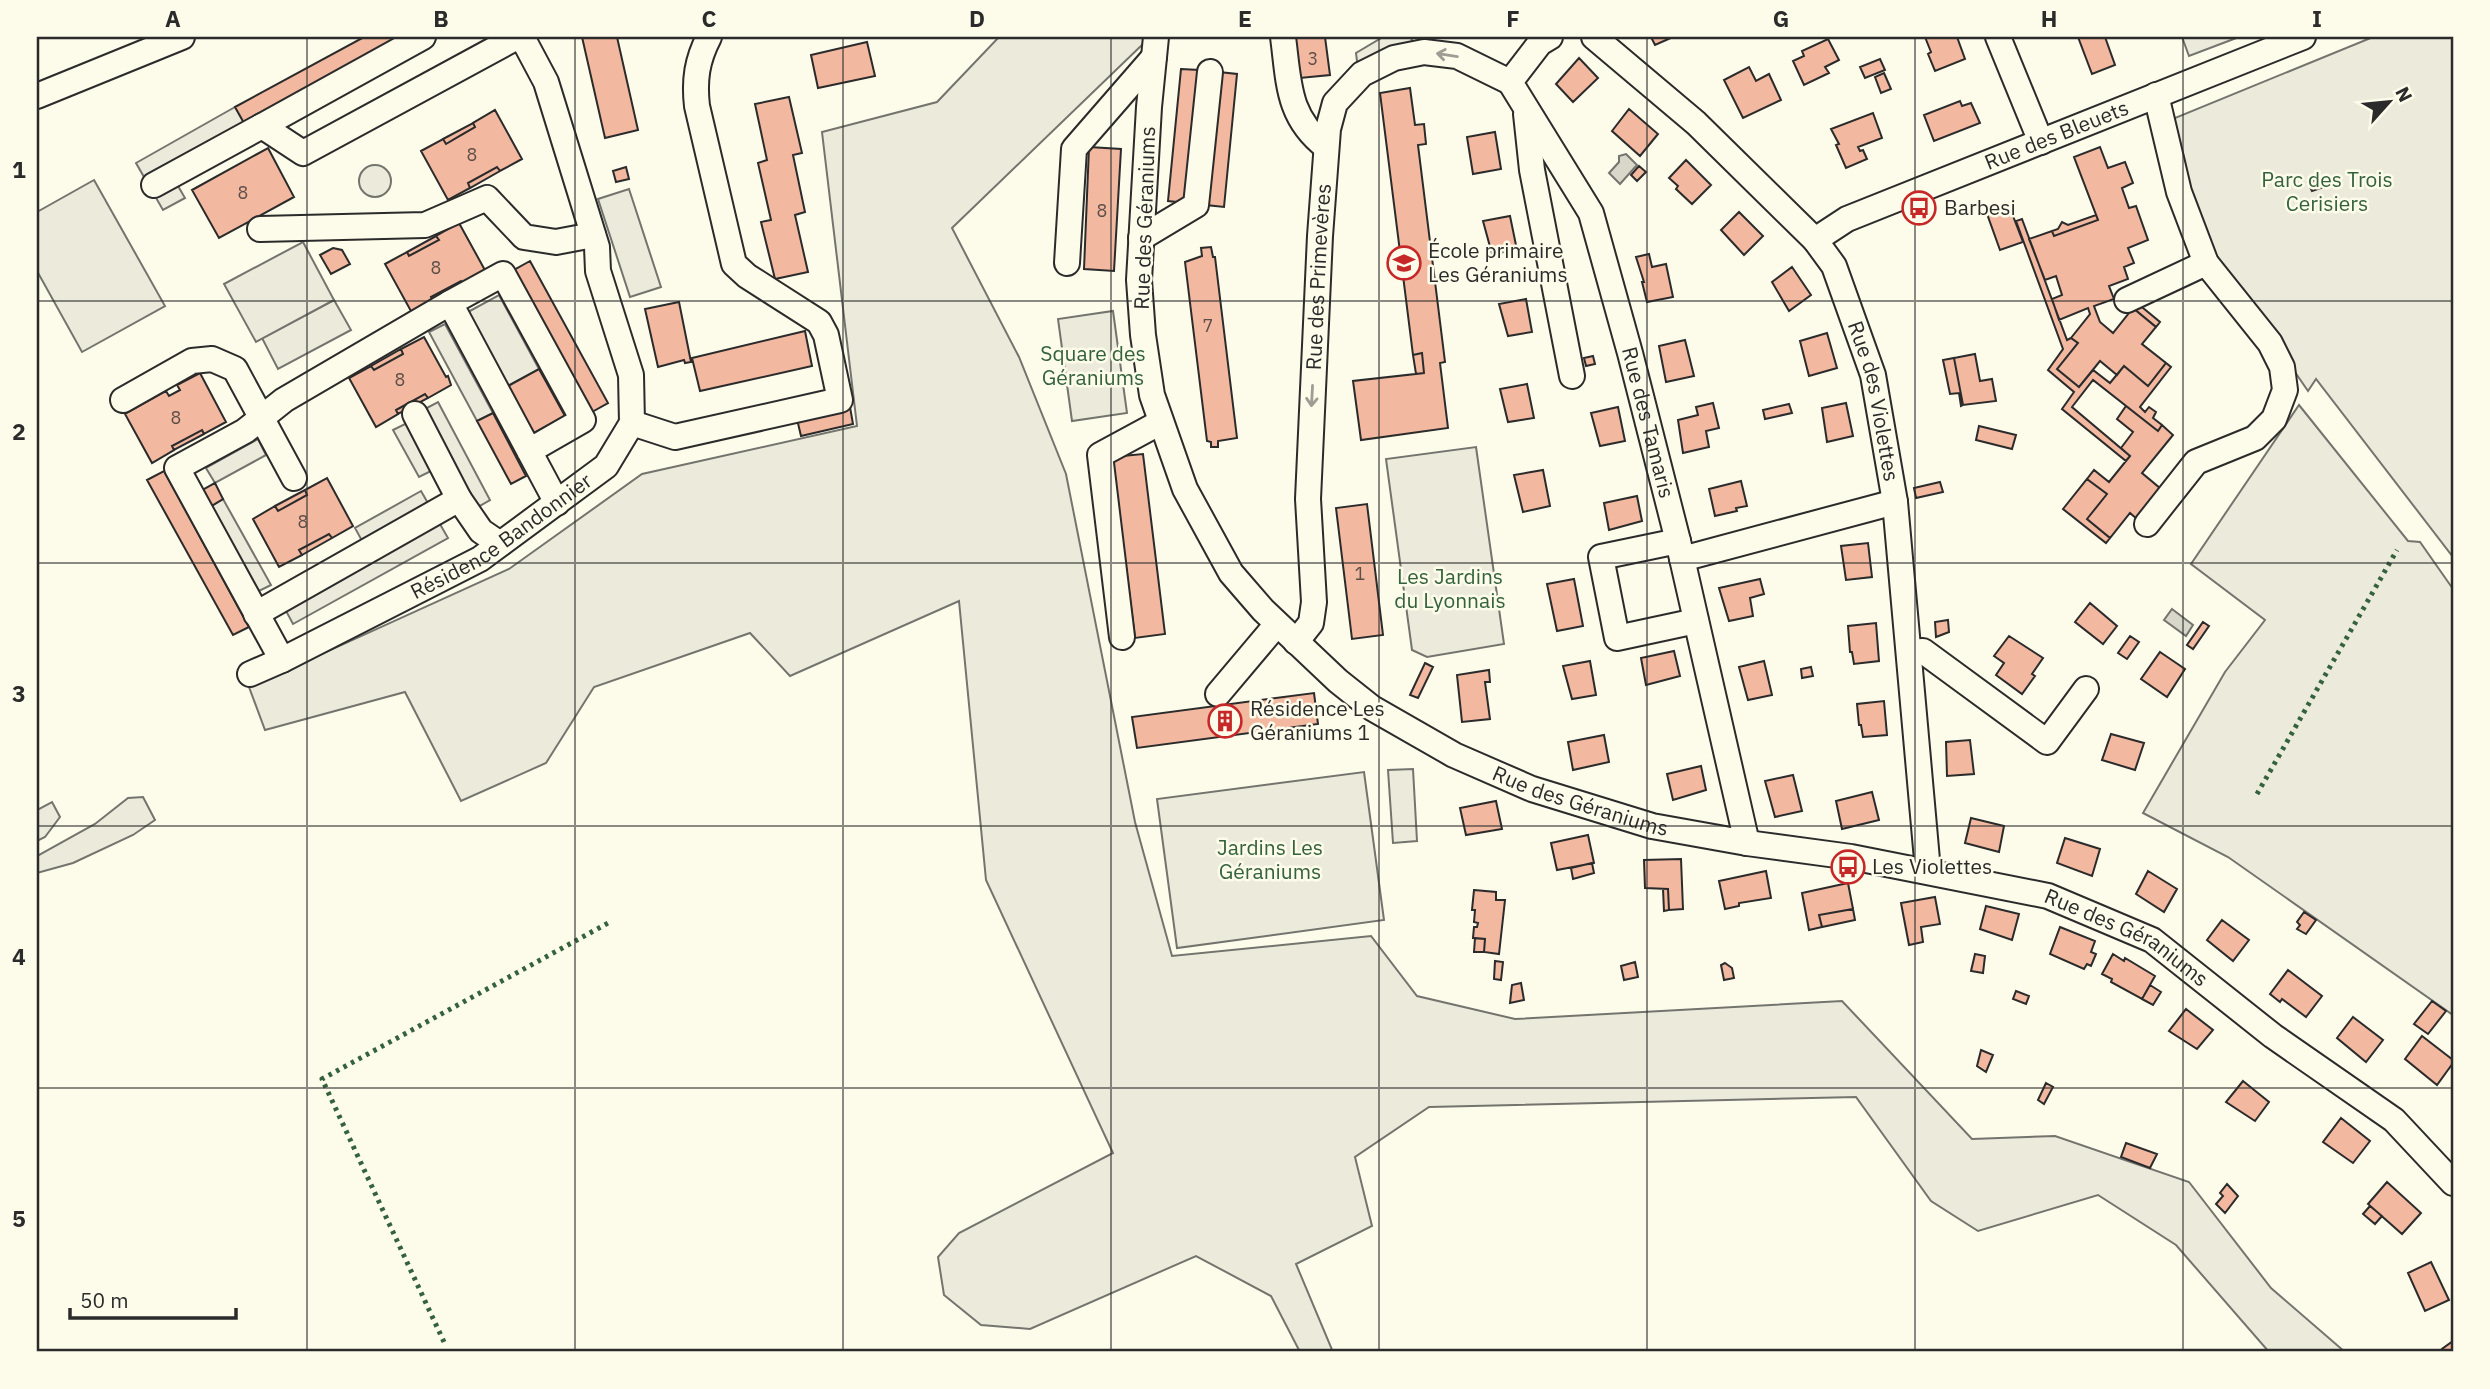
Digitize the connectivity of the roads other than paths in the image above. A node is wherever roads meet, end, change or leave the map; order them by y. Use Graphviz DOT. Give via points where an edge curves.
graph roads {
  1 [pos="182,37"];
  2 [pos="424,37"];
  3 [pos="520,37"];
  4 [pos="709,37"];
  5 [pos="1283,37"];
  6 [pos="1550,37"];
  7 [pos="1594,37"];
  8 [pos="1998,37"];
  9 [pos="2304,37"];
  10 [pos="1155,47"];
  11 [pos="1210,72"];
  12 [pos="1510,82"];
  13 [pos="2156,95"];
  14 [pos="37,96"];
  15 [pos="1525,107"];
  16 [pos="262,125"];
  17 [pos="2042,142"];
  18 [pos="1326,147"];
  19 [pos="154,185"];
  20 [pos="260,229"];
  21 [pos="593,234"];
  22 [pos="1141,238"];
  23 [pos="1815,240"];
  24 [pos="1066,263"];
  25 [pos="2206,263"];
  26 [pos="2127,300"];
  27 [pos="450,303"];
  28 [pos="1572,376"];
  29 [pos="123,400"];
  30 [pos="415,414"];
  31 [pos="262,417"];
  32 [pos="632,422"];
  33 [pos="1161,422"];
  34 [pos="529,451"];
  35 [pos="294,478"];
  36 [pos="459,499"];
  37 [pos="1895,502"];
  38 [pos="557,503"];
  39 [pos="2147,524"];
  40 [pos="500,544"];
  41 [pos="1680,550"];
  42 [pos="256,614"];
  43 [pos="1696,621"];
  44 [pos="1277,624"];
  45 [pos="1122,637"];
  46 [pos="1296,642"];
  47 [pos="1910,652"];
  48 [pos="282,660"];
  49 [pos="250,674"];
  50 [pos="2086,689"];
  51 [pos="1218,694"];
  52 [pos="1747,843"];
  53 [pos="1928,871"];
  54 [pos="2453,1183"];
  1 -- 14 [label="street"];
  2 -- 16 [label="street"];
  3 -- 16 [label="street" via="303,153"];
  3 -- 21 [label="street" via="546,82"];
  4 -- 32 [label="street" via="698,62 697,106 734,264 819,322 840,400 675,437"];
  5 -- 18 [label="street" via="1299,118"];
  6 -- 12 [label="street"];
  7 -- 23 [label="street, Rue des Violettes" via="1696,124"];
  8 -- 17 [label="street"];
  9 -- 13 [label="street, Rue des Bleuets"];
  10 -- 22 [label="street, Rue des Géraniums"];
  10 -- 24 [label="street" via="1074,149"];
  11 -- 22 [label="street" via="1196,205"];
  12 -- 15 [label="street, Rue des Tamaris"];
  12 -- 18 [label="street, Rue des Primevères, one-way" via="1457,56 1424,52 1394,58 1362,74 1335,103"];
  13 -- 17 [label="street, Rue des Bleuets"];
  13 -- 25 [label="street" via="2179,192"];
  15 -- 28 [label="street" via="1532,170"];
  15 -- 41 [label="street, Rue des Tamaris" via="1591,213"];
  16 -- 19 [label="street"];
  17 -- 23 [label="street, Rue des Bleuets" via="1847,219"];
  18 -- 46 [label="street, Rue des Primevères, one-way" via="1308,499 1314,602 1311,623"];
  20 -- 21 [label="street" via="425,225 487,198 524,237 556,242"];
  21 -- 32 [label="street" via="598,271 631,375"];
  22 -- 33 [label="street, Rue des Géraniums" via="1143,335"];
  23 -- 37 [label="street, Rue des Violettes" via="1834,265 1873,375"];
  25 -- 26 [label="street"];
  25 -- 39 [label="street" via="2270,343 2282,367 2285,390 2274,419 2255,438 2196,462"];
  27 -- 31 [label="street"];
  27 -- 34 [label="street"];
  27 -- 34 [label="street" via="503,274 583,420"];
  29 -- 31 [label="street" via="192,361 212,359 235,369"];
  30 -- 36 [label="street"];
  31 -- 35 [label="street"];
  31 -- 42 [label="street" via="177,468"];
  32 -- 38 [label="street, Résidence Bandonnier" via="606,466"];
  33 -- 44 [label="street, Rue des Géraniums" via="1185,489 1231,573"];
  33 -- 45 [label="street" via="1100,455"];
  34 -- 38 [label="street"];
  36 -- 40 [label="street" via="481,531"];
  36 -- 42 [label="street"];
  37 -- 41 [label="street"];
  37 -- 47 [label="street, Rue des Violettes"];
  38 -- 40 [label="street, Résidence Bandonnier"];
  40 -- 48 [label="street, Résidence Bandonnier" via="480,559"];
  41 -- 43 [label="street, Rue des Tamaris"];
  41 -- 43 [label="street" via="1601,557 1617,638"];
  42 -- 48 [label="street"];
  43 -- 52 [label="street, Rue des Tamaris"];
  44 -- 46 [label="street, Rue des Géraniums"];
  44 -- 51 [label="street"];
  46 -- 52 [label="street, Rue des Géraniums" via="1372,708 1454,755 1532,789 1652,826"];
  47 -- 50 [label="street" via="1923,650 2047,742"];
  47 -- 53 [label="street, Rue des Violettes"];
  48 -- 49 [label="street, Résidence Bandonnier"];
  52 -- 53 [label="street, Rue des Géraniums"];
  53 -- 54 [label="street, Rue des Géraniums" via="2049,895 2152,940 2273,1036 2394,1120"];
}
